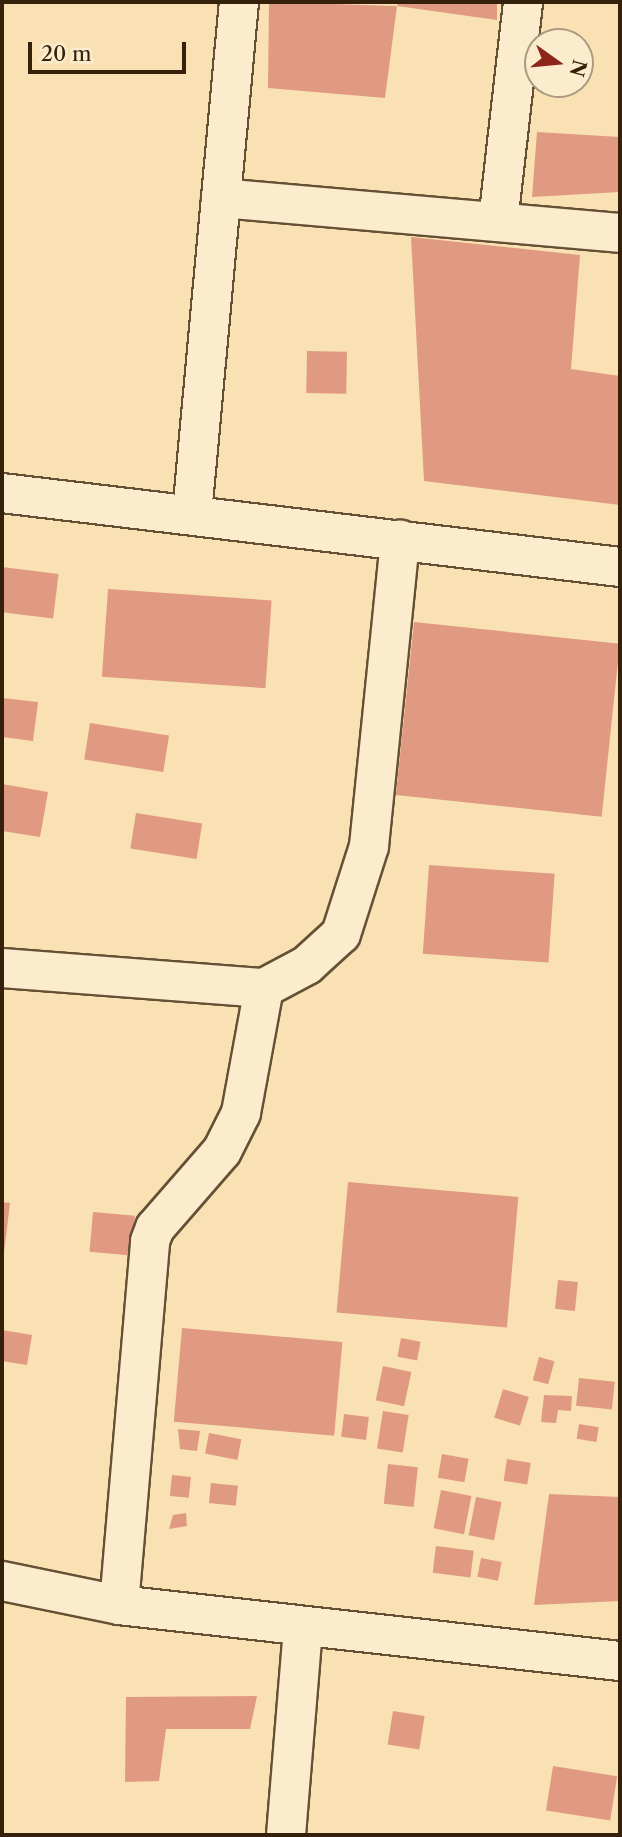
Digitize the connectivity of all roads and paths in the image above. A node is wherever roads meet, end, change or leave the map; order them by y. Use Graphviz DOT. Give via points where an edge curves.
graph roads {
  1 [pos="239,2"];
  2 [pos="523,2"];
  3 [pos="221,198"];
  4 [pos="498,222"];
  5 [pos="620,233"];
  6 [pos="2,493"];
  7 [pos="192,513"];
  8 [pos="400,540"];
  9 [pos="620,567"];
  10 [pos="2,968"];
  11 [pos="264,988"];
  12 [pos="2,1581"];
  13 [pos="118,1605"];
  14 [pos="303,1628"];
  15 [pos="620,1661"];
  16 [pos="286,1835"];
  1 -- 3 [label="street"];
  2 -- 4 [label="street"];
  3 -- 4 [label="street"];
  3 -- 7 [label="street"];
  4 -- 5 [label="street"];
  6 -- 7 [label="street"];
  7 -- 8 [label="street"];
  8 -- 9 [label="street"];
  8 -- 11 [label="street" via="369,846 341,934 307,965"];
  10 -- 11 [label="street"];
  11 -- 13 [label="street" via="241,1113 222,1151 155,1228 150,1241"];
  12 -- 13 [label="street"];
  13 -- 14 [label="street"];
  14 -- 15 [label="street"];
  14 -- 16 [label="street"];
}
